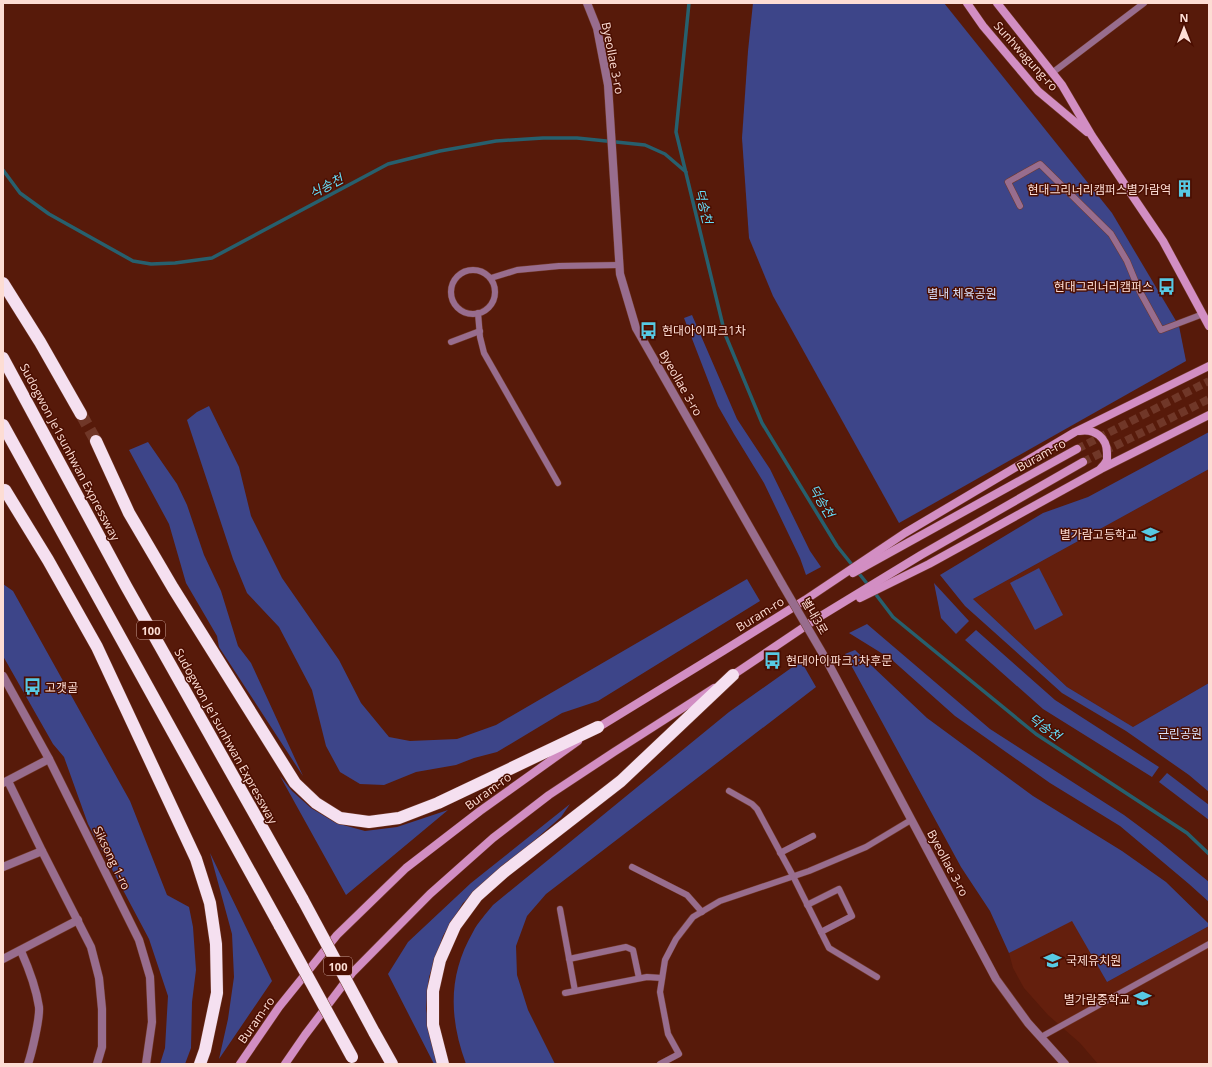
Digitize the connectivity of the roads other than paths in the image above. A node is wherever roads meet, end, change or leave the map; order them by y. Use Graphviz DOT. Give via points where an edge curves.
graph roads {
  1 [pos="587,3"];
  2 [pos="967,3"];
  3 [pos="997,3"];
  4 [pos="1144,3"];
  5 [pos="1052,73"];
  6 [pos="1092,136"];
  7 [pos="1020,206"];
  8 [pos="619,264"];
  9 [pos="491,278"];
  10 [pos="3,283"];
  11 [pos="478,313"];
  12 [pos="1203,314"];
  13 [pos="1209,326"];
  14 [pos="480,331"];
  15 [pos="451,342"];
  16 [pos="3,358"];
  17 [pos="1209,366"];
  18 [pos="80,414"];
  19 [pos="1209,415"];
  20 [pos="3,425"];
  21 [pos="1075,432"];
  22 [pos="96,441"];
  23 [pos="1077,449"];
  24 [pos="1083,462"];
  25 [pos="1101,468"];
  26 [pos="558,483"];
  27 [pos="5,490"];
  28 [pos="782,584"];
  29 [pos="805,600"];
  30 [pos="816,619"];
  31 [pos="827,662"];
  32 [pos="733,675"];
  33 [pos="3,676"];
  34 [pos="598,727"];
  35 [pos="49,759"];
  36 [pos="6,782"];
  37 [pos="729,791"];
  38 [pos="911,820"];
  39 [pos="813,836"];
  40 [pos="42,851"];
  41 [pos="780,853"];
  42 [pos="632,867"];
  43 [pos="3,868"];
  44 [pos="793,876"];
  45 [pos="807,905"];
  46 [pos="560,909"];
  47 [pos="702,912"];
  48 [pos="78,920"];
  49 [pos="821,932"];
  50 [pos="1209,944"];
  51 [pos="21,951"];
  52 [pos="3,959"];
  53 [pos="569,959"];
  54 [pos="877,977"];
  55 [pos="639,978"];
  56 [pos="662,978"];
  57 [pos="575,991"];
  58 [pos="565,993"];
  59 [pos="1041,1037"];
  60 [pos="354,1061"];
  61 [pos="28,1064"];
  62 [pos="97,1064"];
  63 [pos="146,1064"];
  64 [pos="200,1064"];
  65 [pos="240,1064"];
  66 [pos="285,1064"];
  67 [pos="392,1064"];
  68 [pos="443,1064"];
  69 [pos="660,1064"];
  70 [pos="1066,1064"];
  1 -- 8 [label="street, Byeollae 3-ro" via="597,28 608,85"];
  2 -- 6 [label="street, Sunhwagung-ro" via="1038,91"];
  3 -- 5 [label="street, Sunhwagung-ro"];
  4 -- 5 [label="lane"];
  5 -- 6 [label="street, Sunhwagung-ro" via="1062,85"];
  6 -- 12 [label="street, Sunhwagung-ro" via="1163,241"];
  7 -- 12 [label="lane" via="1008,182 1040,164 1111,234 1161,330"];
  8 -- 9 [label="lane" via="517,270"];
  8 -- 28 [label="street, Byeollae 3-ro" via="636,328"];
  9 -- 11 [label="lane" via="495,286 495,295 492,303"];
  9 -- 11 [label="lane" via="484,272 468,270 454,280 451,297 455,305 470,314"];
  10 -- 18 [label="highway" via="40,342"];
  11 -- 14 [label="lane"];
  12 -- 13 [label="street, Sunhwagung-ro"];
  14 -- 15 [label="lane"];
  14 -- 26 [label="lane" via="484,353"];
  16 -- 67 [label="highway, Sudogwon Je1sunhwan Expressway / 100, bridge" via="126,586"];
  17 -- 21 [label="street"];
  19 -- 25 [label="street"];
  20 -- 60 [label="highway, 100, bridge"];
  21 -- 25 [label="street" via="1095,432 1103,439 1107,448 1107,460"];
  21 -- 29 [label="street" via="905,533"];
  22 -- 34 [label="highway" via="129,512 287,771 295,783 316,802 340,818 369,822 399,818 438,803"];
  23 -- 29 [label="street, Buram-ro"];
  24 -- 30 [label="street"];
  25 -- 30 [label="street" via="929,564"];
  27 -- 64 [label="highway" via="97,647 196,859 210,902 216,944 217,993"];
  28 -- 31 [label="street, 별내3로, bridge"];
  29 -- 34 [label="street, Buram-ro"];
  30 -- 32 [label="street"];
  31 -- 38 [label="street, Byeollae 3-ro"];
  32 -- 66 [label="street" via="549,795 493,838 430,894 352,973"];
  32 -- 68 [label="highway" via="621,781 477,896 455,926 440,960 433,991 433,1026"];
  33 -- 35 [label="street, Siksong 1-ro"];
  34 -- 65 [label="street, Buram-ro" via="480,811 406,868 337,935 279,1007"];
  35 -- 36 [label="street"];
  35 -- 63 [label="street, Siksong 1-ro" via="139,940 150,977 152,1022"];
  36 -- 40 [label="street"];
  37 -- 41 [label="lane" via="757,809"];
  38 -- 44 [label="lane" via="866,847"];
  38 -- 59 [label="street, Byeollae 3-ro" via="996,979"];
  39 -- 41 [label="lane"];
  40 -- 43 [label="street"];
  40 -- 48 [label="street"];
  41 -- 44 [label="lane"];
  42 -- 47 [label="lane" via="687,895"];
  44 -- 45 [label="lane"];
  44 -- 47 [label="lane" via="720,901"];
  45 -- 49 [label="lane"];
  45 -- 49 [label="lane" via="839,889 852,916"];
  46 -- 53 [label="lane"];
  47 -- 56 [label="lane" via="693,917 676,939 665,960"];
  48 -- 51 [label="street"];
  48 -- 62 [label="street" via="91,947 99,978 102,1047"];
  49 -- 54 [label="lane" via="829,948"];
  50 -- 59 [label="lane"];
  51 -- 52 [label="street"];
  51 -- 61 [label="street" via="31,974 39,1008 33,1050"];
  53 -- 55 [label="lane" via="626,947 633,950"];
  53 -- 57 [label="lane"];
  55 -- 56 [label="lane"];
  55 -- 57 [label="lane"];
  56 -- 69 [label="lane" via="660,992 668,1034 679,1054"];
  57 -- 58 [label="lane"];
  59 -- 70 [label="street, Byeollae 3-ro"];
}
